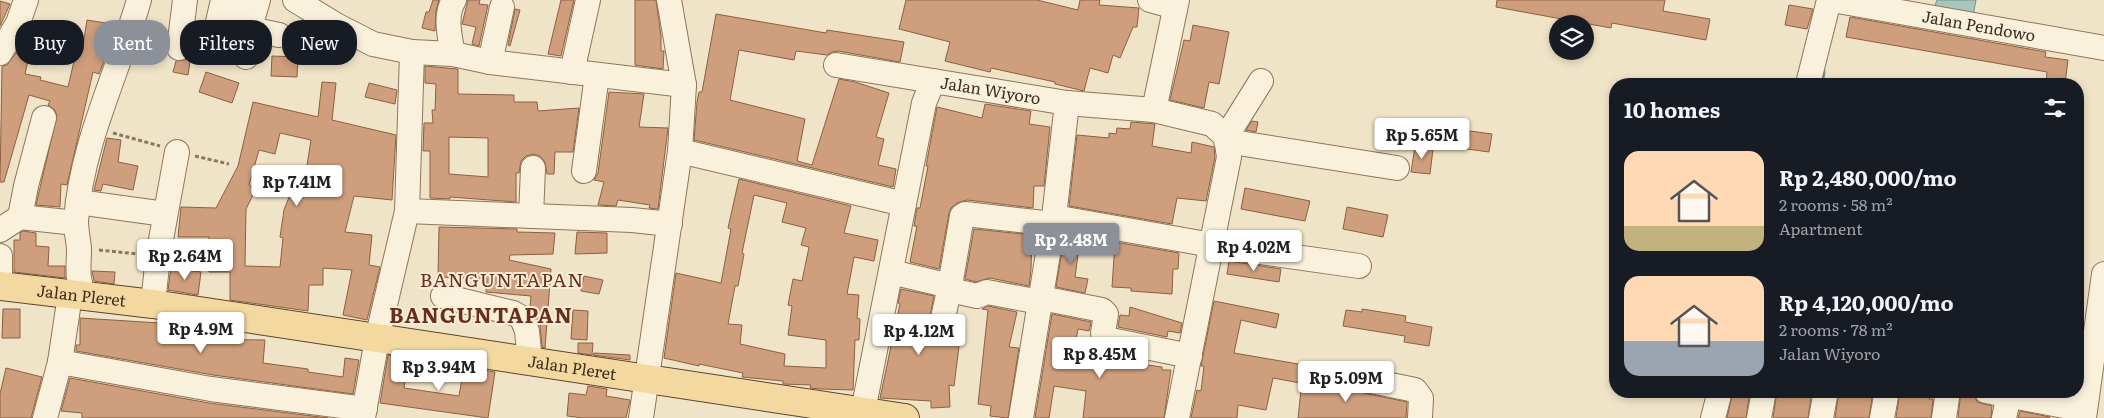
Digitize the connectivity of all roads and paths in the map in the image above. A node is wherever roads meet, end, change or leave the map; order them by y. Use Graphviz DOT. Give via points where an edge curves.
graph roads {
  1 [pos="26,0"];
  2 [pos="139,0"];
  3 [pos="185,0"];
  4 [pos="223,0"];
  5 [pos="237,0"];
  6 [pos="258,0"];
  7 [pos="295,0"];
  8 [pos="454,0"];
  9 [pos="588,0"];
  10 [pos="669,0"];
  11 [pos="1150,0"];
  12 [pos="1837,1"];
  13 [pos="1176,3"];
  14 [pos="502,6"];
  15 [pos="252,20"];
  16 [pos="272,34"];
  17 [pos="279,35"];
  18 [pos="179,48"];
  19 [pos="2104,48"];
  20 [pos="412,52"];
  21 [pos="0,53"];
  22 [pos="453,54"];
  23 [pos="490,62"];
  24 [pos="836,65"];
  25 [pos="572,72"];
  26 [pos="597,75"];
  27 [pos="1810,78"];
  28 [pos="933,80"];
  29 [pos="1261,81"];
  30 [pos="684,85"];
  31 [pos="1067,103"];
  32 [pos="1154,110"];
  33 [pos="44,118"];
  34 [pos="95,128"];
  35 [pos="1226,139"];
  36 [pos="680,150"];
  37 [pos="177,152"];
  38 [pos="229,164"];
  39 [pos="533,168"];
  40 [pos="1397,168"];
  41 [pos="584,172"];
  42 [pos="904,204"];
  43 [pos="407,211"];
  44 [pos="77,213"];
  45 [pos="164,214"];
  46 [pos="531,216"];
  47 [pos="20,217"];
  48 [pos="1053,220"];
  49 [pos="670,224"];
  50 [pos="0,230"];
  51 [pos="1212,245"];
  52 [pos="79,248"];
  53 [pos="0,256"];
  54 [pos="158,256"];
  55 [pos="1359,266"];
  56 [pos="891,272"];
  57 [pos="2104,274"];
  58 [pos="0,284"];
  59 [pos="950,288"];
  60 [pos="77,296"];
  61 [pos="443,296"];
  62 [pos="1040,300"];
  63 [pos="153,304"];
  64 [pos="941,327"];
  65 [pos="377,339"];
  66 [pos="1190,356"];
  67 [pos="60,362"];
  68 [pos="530,362"];
  69 [pos="1362,379"];
  70 [pos="646,380"];
  71 [pos="1718,398"];
  72 [pos="1763,398"];
  73 [pos="1825,398"];
  74 [pos="1886,398"];
  75 [pos="1947,398"];
  76 [pos="1998,398"];
  77 [pos="2014,398"];
  78 [pos="863,412"];
  79 [pos="2061,412"];
  80 [pos="364,413"];
  81 [pos="2084,414"];
  82 [pos="45,418"];
  83 [pos="641,418"];
  84 [pos="905,418"];
  85 [pos="1021,418"];
  86 [pos="1177,418"];
  87 [pos="1420,418"];
  88 [pos="1713,418"];
  89 [pos="1759,418"];
  90 [pos="1821,418"];
  91 [pos="1882,418"];
  92 [pos="1944,418"];
  93 [pos="2004,418"];
  1 -- 21 [label="street" via="18,23"];
  2 -- 34 [label="street"];
  3 -- 18 [label="street"];
  4 -- 5 [label="street" via="218,22 225,24 231,23"];
  6 -- 15 [label="street"];
  7 -- 20 [label="street" via="373,44"];
  8 -- 22 [label="street" via="449,15"];
  9 -- 25 [label="street"];
  10 -- 30 [label="street"];
  11 -- 13 [label="street"];
  12 -- 19 [label="street, Jalan Pendowo"];
  12 -- 27 [label="street"];
  13 -- 32 [label="street"];
  14 -- 23 [label="street"];
  16 -- 17 [label="street"];
  20 -- 22 [label="street"];
  20 -- 43 [label="street"];
  22 -- 23 [label="street"];
  23 -- 25 [label="street"];
  24 -- 28 [label="street"];
  25 -- 26 [label="street"];
  26 -- 30 [label="street"];
  26 -- 41 [label="street"];
  28 -- 31 [label="street, Jalan Wiyoro"];
  28 -- 42 [label="street, Jalan Wiyoro" via="924,103"];
  29 -- 35 [label="street"];
  30 -- 36 [label="street"];
  31 -- 32 [label="street, Jalan Wiyoro"];
  31 -- 48 [label="street"];
  32 -- 35 [label="street, Jalan Wiyoro" via="1212,124"];
  33 -- 47 [label="street"];
  34 -- 37 [label="path"];
  34 -- 44 [label="street"];
  35 -- 40 [label="street"];
  35 -- 51 [label="street" via="1229,157"];
  36 -- 42 [label="street"];
  36 -- 49 [label="street"];
  37 -- 38 [label="path"];
  37 -- 45 [label="street"];
  39 -- 46 [label="street"];
  42 -- 56 [label="street, Jalan Wiyoro"];
  43 -- 46 [label="street"];
  43 -- 65 [label="street"];
  44 -- 45 [label="street"];
  44 -- 47 [label="street"];
  44 -- 52 [label="street"];
  45 -- 54 [label="street"];
  46 -- 49 [label="street"];
  47 -- 50 [label="street"];
  48 -- 51 [label="street"];
  48 -- 59 [label="street" via="965,214 962,216"];
  48 -- 62 [label="street"];
  49 -- 70 [label="street"];
  51 -- 55 [label="street"];
  51 -- 66 [label="street"];
  52 -- 54 [label="path"];
  52 -- 60 [label="street"];
  53 -- 58 [label="street"];
  54 -- 63 [label="street"];
  56 -- 59 [label="street"];
  56 -- 78 [label="street, Jalan Wiyoro"];
  57 -- 81 [label="street"];
  58 -- 60 [label="main road, Jalan Pleret"];
  59 -- 62 [label="street" via="977,296 987,292"];
  59 -- 64 [label="street"];
  60 -- 63 [label="main road, Jalan Pleret"];
  60 -- 67 [label="street"];
  61 -- 68 [label="street" via="522,318"];
  62 -- 66 [label="street" via="1105,311 1103,334 1106,339"];
  62 -- 85 [label="street"];
  63 -- 65 [label="main road, Jalan Pleret"];
  65 -- 68 [label="main road, Jalan Pleret"];
  65 -- 80 [label="street"];
  66 -- 86 [label="street"];
  67 -- 80 [label="street"];
  67 -- 82 [label="street"];
  68 -- 70 [label="main road, Jalan Pleret"];
  69 -- 87 [label="street" via="1415,390 1421,398"];
  70 -- 78 [label="main road, Jalan Pleret"];
  70 -- 83 [label="street"];
  71 -- 88 [label="street"];
  72 -- 89 [label="street"];
  73 -- 90 [label="street"];
  74 -- 91 [label="street"];
  75 -- 92 [label="street"];
  76 -- 93 [label="street"];
  77 -- 79 [label="street"];
  78 -- 84 [label="main road, Jalan Pleret"];
  79 -- 81 [label="street"];
}
